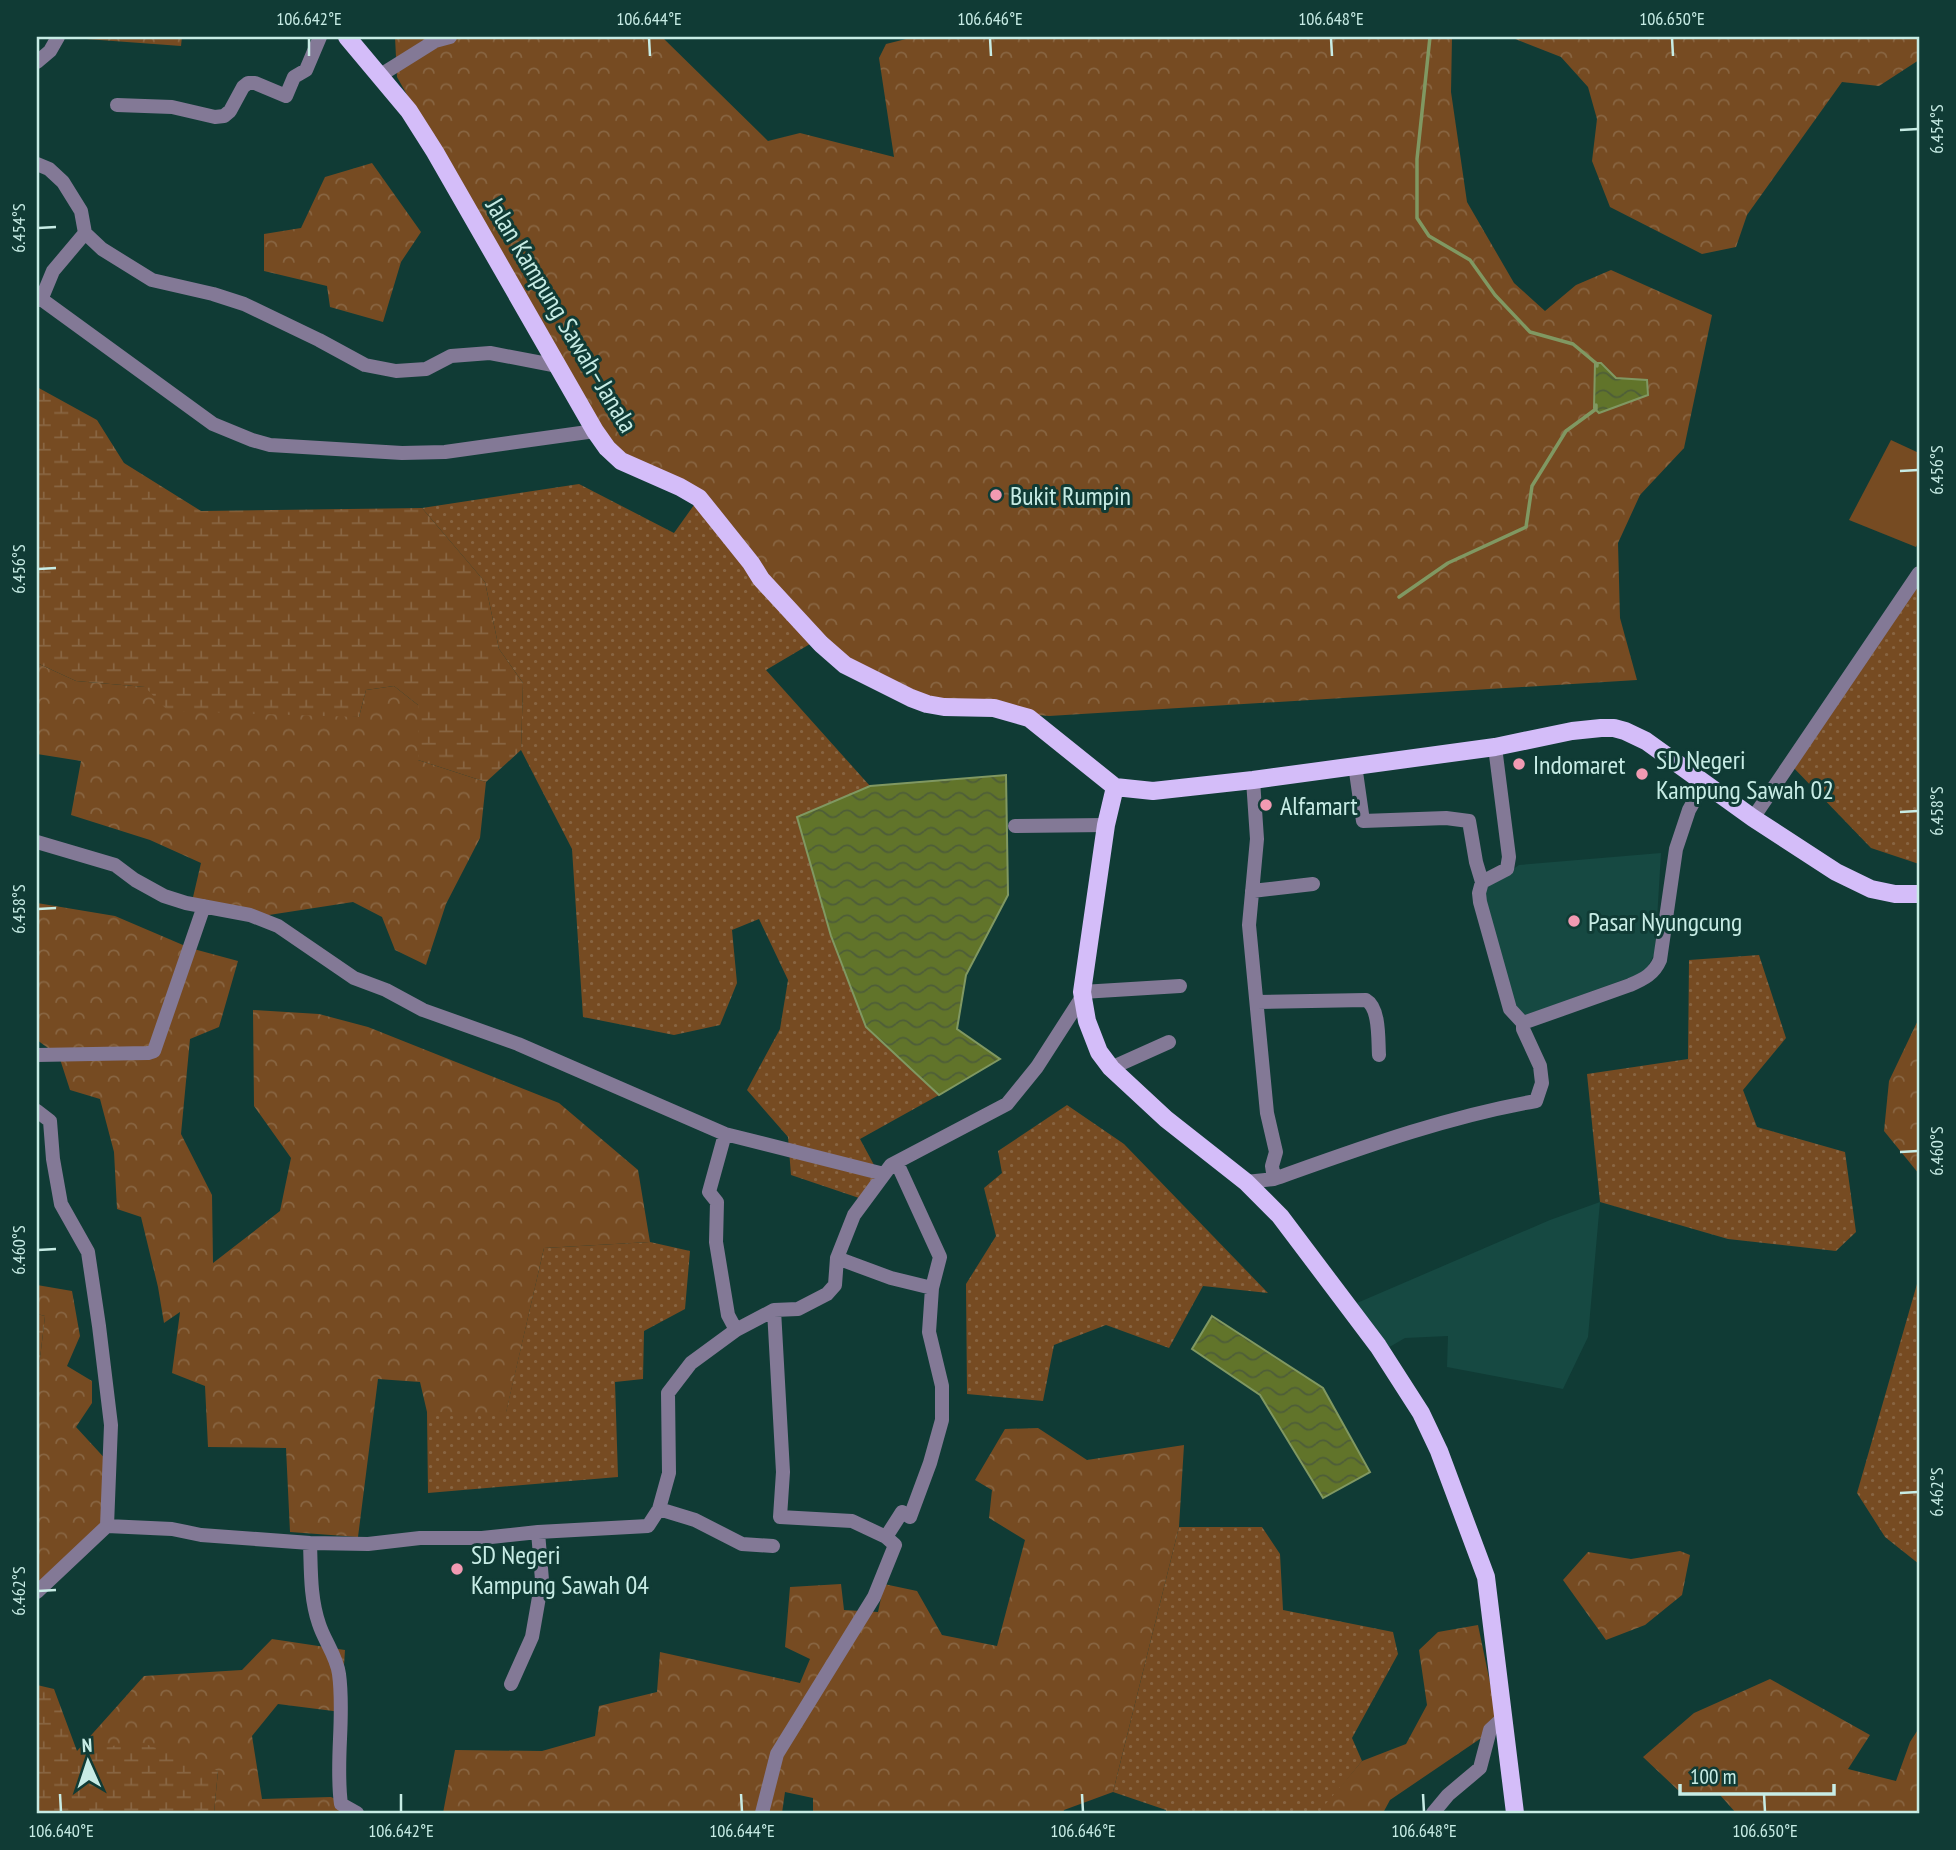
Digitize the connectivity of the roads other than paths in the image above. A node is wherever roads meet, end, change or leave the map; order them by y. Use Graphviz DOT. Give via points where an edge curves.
graph roads {
  1 [pos="58,37"];
  2 [pos="320,37"];
  3 [pos="347,37"];
  4 [pos="450,37"];
  5 [pos="37,62"];
  6 [pos="379,76"];
  7 [pos="117,105"];
  8 [pos="37,164"];
  9 [pos="85,233"];
  10 [pos="39,298"];
  11 [pos="558,366"];
  12 [pos="595,431"];
  13 [pos="1919,573"];
  14 [pos="1496,747"];
  15 [pos="1355,765"];
  16 [pos="1253,780"];
  17 [pos="1704,783"];
  18 [pos="1115,787"];
  19 [pos="1754,818"];
  20 [pos="1106,825"];
  21 [pos="1015,826"];
  22 [pos="37,842"];
  23 [pos="1482,882"];
  24 [pos="1313,884"];
  25 [pos="1252,891"];
  26 [pos="1919,894"];
  27 [pos="204,906"];
  28 [pos="1180,986"];
  29 [pos="1082,995"];
  30 [pos="1257,1002"];
  31 [pos="1523,1023"];
  32 [pos="1169,1042"];
  33 [pos="37,1055"];
  34 [pos="1379,1055"];
  35 [pos="1111,1069"];
  36 [pos="37,1111"];
  37 [pos="725,1134"];
  38 [pos="897,1163"];
  39 [pos="884,1174"];
  40 [pos="1274,1179"];
  41 [pos="1246,1182"];
  42 [pos="837,1258"];
  43 [pos="932,1288"];
  44 [pos="774,1310"];
  45 [pos="736,1330"];
  46 [pos="659,1509"];
  47 [pos="107,1526"];
  48 [pos="538,1532"];
  49 [pos="886,1537"];
  50 [pos="310,1543"];
  51 [pos="773,1546"];
  52 [pos="37,1592"];
  53 [pos="511,1684"];
  54 [pos="1503,1718"];
  55 [pos="357,1813"];
  56 [pos="762,1813"];
  57 [pos="1433,1813"];
  58 [pos="1515,1813"];
  1 -- 5 [label="street"];
  2 -- 7 [label="street" via="306,70 294,78 286,96 248,83 230,111 215,117 172,107"];
  3 -- 6 [label="main road, Jalan Kampung Sawah–Janala"];
  4 -- 6 [label="street" via="435,41"];
  6 -- 11 [label="main road, Jalan Kampung Sawah–Janala" via="435,152"];
  8 -- 9 [label="street" via="63,182 81,211"];
  9 -- 10 [label="street" via="53,271"];
  9 -- 11 [label="street" via="152,280 244,304 365,365 396,371 426,369 451,356 490,353"];
  10 -- 12 [label="street" via="213,424 270,445 445,452"];
  11 -- 12 [label="main road, Jalan Kampung Sawah–Janala"];
  12 -- 18 [label="main road, Jalan Kampung Sawah–Janala" via="621,461 699,498 761,579 845,665 927,704 994,708 1030,718"];
  13 -- 19 [label="street"];
  14 -- 15 [label="main road"];
  14 -- 17 [label="main road" via="1572,731 1614,728 1646,741"];
  14 -- 23 [label="street" via="1509,857 1507,869"];
  15 -- 16 [label="main road"];
  15 -- 23 [label="street" via="1363,821 1469,821"];
  16 -- 18 [label="main road" via="1153,791"];
  16 -- 25 [label="street" via="1257,839"];
  17 -- 19 [label="main road"];
  17 -- 31 [label="street" via="1676,849 1657,967 1630,985"];
  18 -- 20 [label="main road"];
  19 -- 26 [label="main road" via="1854,882 1895,894"];
  20 -- 21 [label="street"];
  20 -- 29 [label="main road"];
  22 -- 27 [label="street" via="114,865 164,896"];
  23 -- 31 [label="street" via="1480,902 1510,1009"];
  24 -- 25 [label="street"];
  25 -- 30 [label="street" via="1250,925"];
  27 -- 33 [label="street" via="154,1051"];
  27 -- 37 [label="street" via="278,926 354,978"];
  28 -- 29 [label="street"];
  29 -- 35 [label="main road" via="1099,1052"];
  29 -- 38 [label="street" via="1037,1067 1007,1104"];
  30 -- 34 [label="street" via="1366,1000 1376,1010"];
  30 -- 40 [label="street" via="1267,1113 1276,1152"];
  31 -- 40 [label="street" via="1540,1066 1542,1083 1536,1101 1443,1121"];
  32 -- 35 [label="street"];
  35 -- 41 [label="main road"];
  36 -- 47 [label="street" via="50,1121 61,1205 88,1252 111,1425"];
  37 -- 39 [label="street"];
  37 -- 45 [label="street" via="709,1192 717,1202 716,1242 728,1315"];
  38 -- 39 [label="street"];
  38 -- 43 [label="street" via="940,1257"];
  39 -- 42 [label="street" via="854,1215"];
  40 -- 41 [label="street"];
  41 -- 54 [label="main road" via="1280,1216 1378,1346 1421,1413 1486,1577"];
  42 -- 43 [label="street" via="891,1279"];
  42 -- 44 [label="street" via="835,1285 827,1294 798,1309"];
  43 -- 49 [label="street" via="929,1332 942,1386 942,1420 910,1517 902,1512"];
  44 -- 45 [label="street"];
  44 -- 49 [label="street" via="783,1472 780,1517 852,1521"];
  45 -- 46 [label="street" via="691,1363 668,1392 669,1473"];
  46 -- 48 [label="street" via="648,1527"];
  46 -- 51 [label="street" via="695,1520 742,1544"];
  47 -- 50 [label="street"];
  47 -- 52 [label="street"];
  48 -- 50 [label="street" via="368,1544"];
  48 -- 53 [label="street" via="542,1580 536,1614"];
  49 -- 56 [label="street" via="895,1545 874,1597 777,1754"];
  50 -- 55 [label="street" via="318,1623 339,1672 341,1804"];
  54 -- 57 [label="street" via="1490,1730 1480,1768"];
  54 -- 58 [label="main road"];
}
